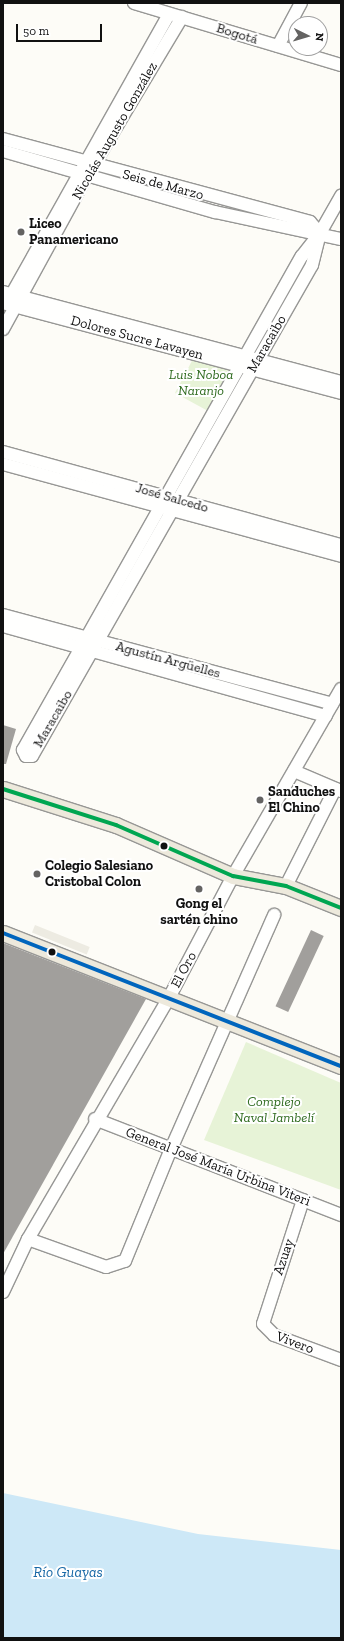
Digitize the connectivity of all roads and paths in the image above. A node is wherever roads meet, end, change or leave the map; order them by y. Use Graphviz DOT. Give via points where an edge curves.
graph roads {
  1 [pos="134,3"];
  2 [pos="301,3"];
  3 [pos="149,5"];
  4 [pos="169,14"];
  5 [pos="182,17"];
  6 [pos="278,46"];
  7 [pos="341,65"];
  8 [pos="133,88"];
  9 [pos="3,138"];
  10 [pos="3,151"];
  11 [pos="86,169"];
  12 [pos="341,196"];
  13 [pos="219,200"];
  14 [pos="215,212"];
  15 [pos="320,233"];
  16 [pos="341,239"];
  17 [pos="9,301"];
  18 [pos="3,329"];
  19 [pos="243,361"];
  20 [pos="255,364"];
  21 [pos="341,382"];
  22 [pos="341,394"];
  23 [pos="3,452"];
  24 [pos="3,464"];
  25 [pos="58,473"];
  26 [pos="170,503"];
  27 [pos="303,540"];
  28 [pos="341,545"];
  29 [pos="341,556"];
  30 [pos="3,615"];
  31 [pos="3,626"];
  32 [pos="89,644"];
  33 [pos="216,673"];
  34 [pos="213,685"];
  35 [pos="341,689"];
  36 [pos="332,704"];
  37 [pos="326,716"];
  38 [pos="294,771"];
  39 [pos="3,789"];
  40 [pos="338,790"];
  41 [pos="233,876"];
  42 [pos="286,886"];
  43 [pos="341,908"];
  44 [pos="274,915"];
  45 [pos="3,933"];
  46 [pos="168,999"];
  47 [pos="227,1022"];
  48 [pos="341,1066"];
  49 [pos="95,1120"];
  50 [pos="171,1149"];
  51 [pos="303,1200"];
  52 [pos="341,1215"];
  53 [pos="28,1239"];
  54 [pos="3,1292"];
  55 [pos="264,1314"];
  56 [pos="341,1360"];
  1 -- 3 [label="street, Bogotá"];
  2 -- 6 [label="street"];
  3 -- 4 [label="street, Bogotá"];
  4 -- 5 [label="street, Bogotá"];
  4 -- 8 [label="street, Nicolás Augusto González"];
  5 -- 6 [label="street, Bogotá"];
  5 -- 8 [label="street, Nicolás Augusto González"];
  6 -- 7 [label="street, Bogotá"];
  8 -- 11 [label="street, Nicolás Augusto González"];
  9 -- 11 [label="street, Seis de Marzo"];
  10 -- 11 [label="street, Seis de Marzo"];
  11 -- 13 [label="street, Seis de Marzo"];
  11 -- 14 [label="street, Seis de Marzo"];
  11 -- 17 [label="street, Nicolás Augusto González"];
  12 -- 15 [label="street, Maracaibo"];
  13 -- 14 [label="street"];
  13 -- 15 [label="street, Seis de Marzo" via="310,222"];
  14 -- 15 [label="street, Seis de Marzo" via="306,233"];
  15 -- 16 [label="street, Seis de Marzo"];
  15 -- 19 [label="street, Maracaibo" via="302,256"];
  15 -- 20 [label="street, Maracaibo" via="312,265"];
  17 -- 18 [label="street, Nicolás Augusto González"];
  17 -- 19 [label="street, Dolores Sucre Lavayen"];
  19 -- 20 [label="street, Dolores Sucre Lavayen"];
  19 -- 26 [label="street, Maracaibo"];
  20 -- 21 [label="street, Dolores Sucre Lavayen"];
  20 -- 22 [label="street, Dolores Sucre Lavayen"];
  20 -- 26 [label="street, Maracaibo"];
  23 -- 25 [label="street, José Salcedo"];
  24 -- 25 [label="street, José Salcedo"];
  25 -- 26 [label="street, José Salcedo"];
  26 -- 27 [label="street, José Salcedo"];
  26 -- 32 [label="street, Maracaibo"];
  27 -- 28 [label="street, José Salcedo"];
  27 -- 29 [label="street, José Salcedo"];
  30 -- 32 [label="street, Agustín Argüelles"];
  31 -- 32 [label="street, Agustín Argüelles"];
  32 -- 32 [label="street, Maracaibo" via="23,750 26,756 32,756"];
  32 -- 33 [label="street, Agustín Argüelles"];
  32 -- 34 [label="street, Agustín Argüelles"];
  33 -- 34 [label="street"];
  33 -- 36 [label="street, Agustín Argüelles"];
  34 -- 37 [label="street, Agustín Argüelles"];
  35 -- 36 [label="street, El Oro"];
  36 -- 37 [label="street, El Oro"];
  37 -- 38 [label="street, El Oro"];
  38 -- 40 [label="street"];
  38 -- 41 [label="street, El Oro"];
  39 -- 41 [label="main road" via="116,825"];
  40 -- 42 [label="street"];
  41 -- 42 [label="main road"];
  41 -- 46 [label="street, El Oro"];
  42 -- 43 [label="main road"];
  44 -- 47 [label="street"];
  45 -- 46 [label="main road"];
  46 -- 47 [label="main road"];
  46 -- 49 [label="street, El Oro"];
  47 -- 48 [label="main road"];
  47 -- 50 [label="street"];
  49 -- 50 [label="street, General José María Urbina Viteri"];
  49 -- 53 [label="street, El Oro"];
  50 -- 51 [label="street, General José María Urbina Viteri"];
  50 -- 53 [label="street" via="125,1261 106,1267"];
  51 -- 52 [label="street, General José María Urbina Viteri"];
  51 -- 55 [label="street, Azuay"];
  53 -- 54 [label="street, El Oro"];
  55 -- 56 [label="street, Vivero" via="263,1324 274,1335"];
}
